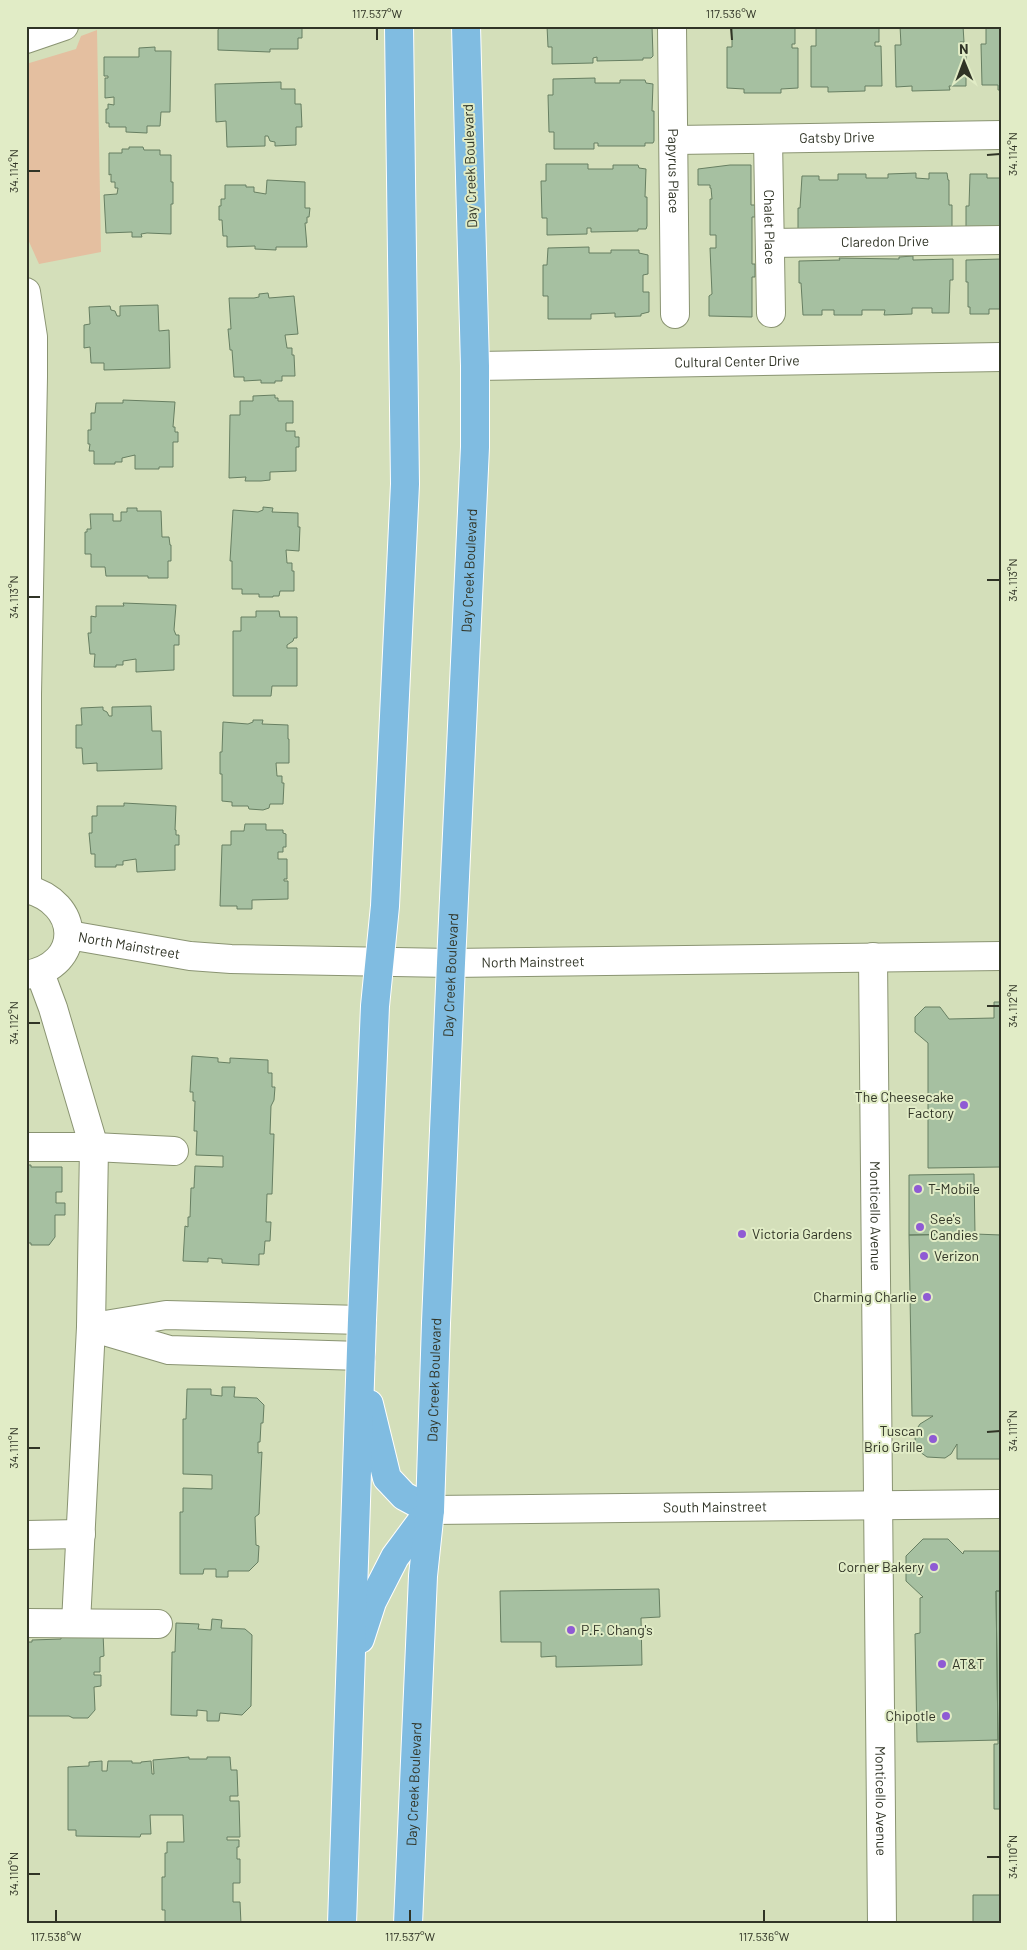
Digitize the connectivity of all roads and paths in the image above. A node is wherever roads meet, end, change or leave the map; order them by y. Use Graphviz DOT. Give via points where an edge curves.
graph roads {
  1 [pos="64,26"];
  2 [pos="399,26"];
  3 [pos="466,26"];
  4 [pos="672,26"];
  5 [pos="26,39"];
  6 [pos="1001,135"];
  7 [pos="768,139"];
  8 [pos="674,140"];
  9 [pos="1001,240"];
  10 [pos="770,243"];
  11 [pos="26,292"];
  12 [pos="771,313"];
  13 [pos="676,314"];
  14 [pos="1001,357"];
  15 [pos="475,366"];
  16 [pos="27,781"];
  17 [pos="27,889"];
  18 [pos="69,935"];
  19 [pos="1001,956"];
  20 [pos="873,957"];
  21 [pos="379,962"];
  22 [pos="451,962"];
  23 [pos="33,974"];
  24 [pos="26,1147"];
  25 [pos="94,1147"];
  26 [pos="174,1151"];
  27 [pos="224,1316"];
  28 [pos="362,1320"];
  29 [pos="91,1327"];
  30 [pos="224,1352"];
  31 [pos="361,1363"];
  32 [pos="1001,1504"];
  33 [pos="878,1506"];
  34 [pos="430,1510"];
  35 [pos="81,1534"];
  36 [pos="26,1535"];
  37 [pos="76,1623"];
  38 [pos="26,1624"];
  39 [pos="158,1624"];
  40 [pos="351,1669"];
  41 [pos="342,1924"];
  42 [pos="408,1924"];
  43 [pos="882,1924"];
  1 -- 5 [label="street"];
  2 -- 21 [label="main road" via="405,484 385,906"];
  3 -- 15 [label="main road, Day Creek Boulevard"];
  4 -- 8 [label="street, Papyrus Place"];
  6 -- 7 [label="street, Gatsby Drive"];
  7 -- 8 [label="street, Gatsby Drive"];
  7 -- 10 [label="street, Chalet Place"];
  8 -- 13 [label="street, Papyrus Place"];
  9 -- 10 [label="street, Claredon Drive"];
  10 -- 12 [label="street, Chalet Place"];
  11 -- 16 [label="street" via="33,337 34,377"];
  14 -- 15 [label="street, Cultural Center Drive"];
  15 -- 22 [label="main road, Day Creek Boulevard" via="475,447"];
  16 -- 17 [label="street"];
  17 -- 18 [label="street" via="54,900 62,911"];
  18 -- 21 [label="street, North Mainstreet" via="190,956"];
  18 -- 23 [label="street" via="60,958 51,967"];
  19 -- 20 [label="street, North Mainstreet"];
  20 -- 22 [label="street, North Mainstreet"];
  20 -- 33 [label="street, Monticello Avenue"];
  21 -- 22 [label="street, North Mainstreet"];
  21 -- 28 [label="main road"];
  22 -- 34 [label="main road, Day Creek Boulevard"];
  23 -- 25 [label="street" via="53,1008"];
  24 -- 25 [label="street"];
  25 -- 26 [label="street"];
  25 -- 29 [label="street"];
  27 -- 28 [label="street"];
  27 -- 29 [label="street" via="166,1315"];
  27 -- 30 [label="street"];
  28 -- 31 [label="main road"];
  29 -- 30 [label="street" via="169,1350"];
  29 -- 35 [label="street"];
  30 -- 31 [label="street"];
  31 -- 34 [label="main road" via="387,1478 404,1496"];
  31 -- 40 [label="main road"];
  32 -- 33 [label="street, South Mainstreet"];
  33 -- 34 [label="street, South Mainstreet"];
  33 -- 43 [label="street, Monticello Avenue"];
  34 -- 40 [label="main road" via="395,1557 372,1602"];
  34 -- 42 [label="main road, Day Creek Boulevard" via="423,1576"];
  35 -- 36 [label="street"];
  35 -- 37 [label="street"];
  37 -- 38 [label="street"];
  37 -- 39 [label="street"];
  40 -- 41 [label="main road"];
}
